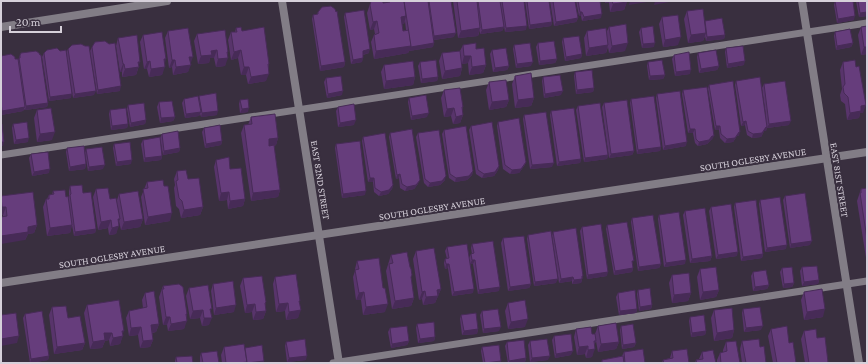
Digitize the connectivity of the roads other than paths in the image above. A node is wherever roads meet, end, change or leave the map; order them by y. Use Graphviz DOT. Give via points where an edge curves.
graph roads {
  1 [pos="167,1"];
  2 [pos="282,1"];
  3 [pos="802,1"];
  4 [pos="867,23"];
  5 [pos="1,27"];
  6 [pos="806,32"];
  7 [pos="299,109"];
  8 [pos="867,152"];
  9 [pos="1,155"];
  10 [pos="827,158"];
  11 [pos="319,235"];
  12 [pos="867,281"];
  13 [pos="1,284"];
  14 [pos="847,284"];
  15 [pos="337,363"];
  16 [pos="859,363"];
  1 -- 5 [label="street"];
  2 -- 7 [label="street, EAST 82ND STREET"];
  3 -- 6 [label="street, EAST 81ST STREET"];
  4 -- 6 [label="lane"];
  6 -- 7 [label="lane"];
  6 -- 10 [label="street, EAST 81ST STREET"];
  7 -- 9 [label="lane"];
  7 -- 11 [label="street, EAST 82ND STREET"];
  8 -- 10 [label="street, SOUTH OGLESBY AVENUE"];
  10 -- 11 [label="street, SOUTH OGLESBY AVENUE"];
  10 -- 14 [label="street, EAST 81ST STREET"];
  11 -- 13 [label="street, SOUTH OGLESBY AVENUE"];
  11 -- 15 [label="street, EAST 82ND STREET"];
  12 -- 14 [label="lane"];
  14 -- 15 [label="lane"];
  14 -- 16 [label="street, EAST 81ST STREET"];
}
